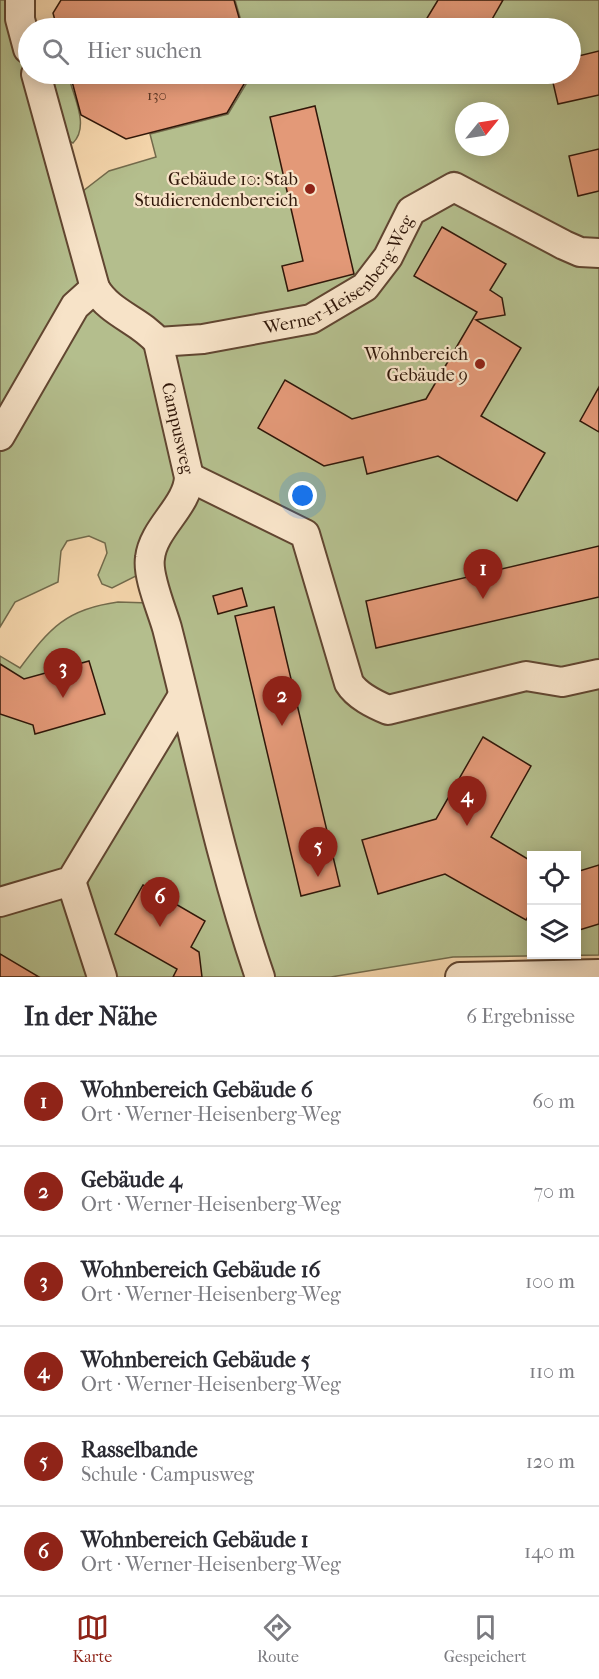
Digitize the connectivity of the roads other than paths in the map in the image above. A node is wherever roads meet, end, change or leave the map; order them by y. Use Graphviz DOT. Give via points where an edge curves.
graph roads {
  1 [pos="39,84"];
  2 [pos="599,253"];
  3 [pos="95,288"];
  4 [pos="158,342"];
  5 [pos="0,436"];
  6 [pos="189,477"];
  7 [pos="599,674"];
  8 [pos="182,698"];
  9 [pos="157,739"];
  10 [pos="198,753"];
  11 [pos="71,881"];
  12 [pos="0,902"];
  13 [pos="599,974"];
  14 [pos="102,977"];
  15 [pos="260,977"];
  16 [pos="460,977"];
  1 -- 3 [label="street"];
  2 -- 4 [label="street, Werner-Heisenberg-Weg" via="580,252 564,245 454,187 411,211 388,257 365,287 311,319 203,339"];
  3 -- 4 [label="street" via="107,306 149,331"];
  3 -- 5 [label="street" via="75,306"];
  4 -- 6 [label="street, Campusweg"];
  6 -- 7 [label="street" via="305,534 349,683 377,705 388,710 526,676 562,682"];
  6 -- 8 [label="street, Campusweg" via="189,486 168,518 149,559"];
  8 -- 9 [label="street"];
  8 -- 10 [label="street, Campusweg"];
  9 -- 10 [label="street" via="176,733 184,736"];
  9 -- 11 [label="street"];
  10 -- 15 [label="street, Campusweg"];
  11 -- 12 [label="street"];
  11 -- 14 [label="street"];
  13 -- 16 [label="street"];
}
